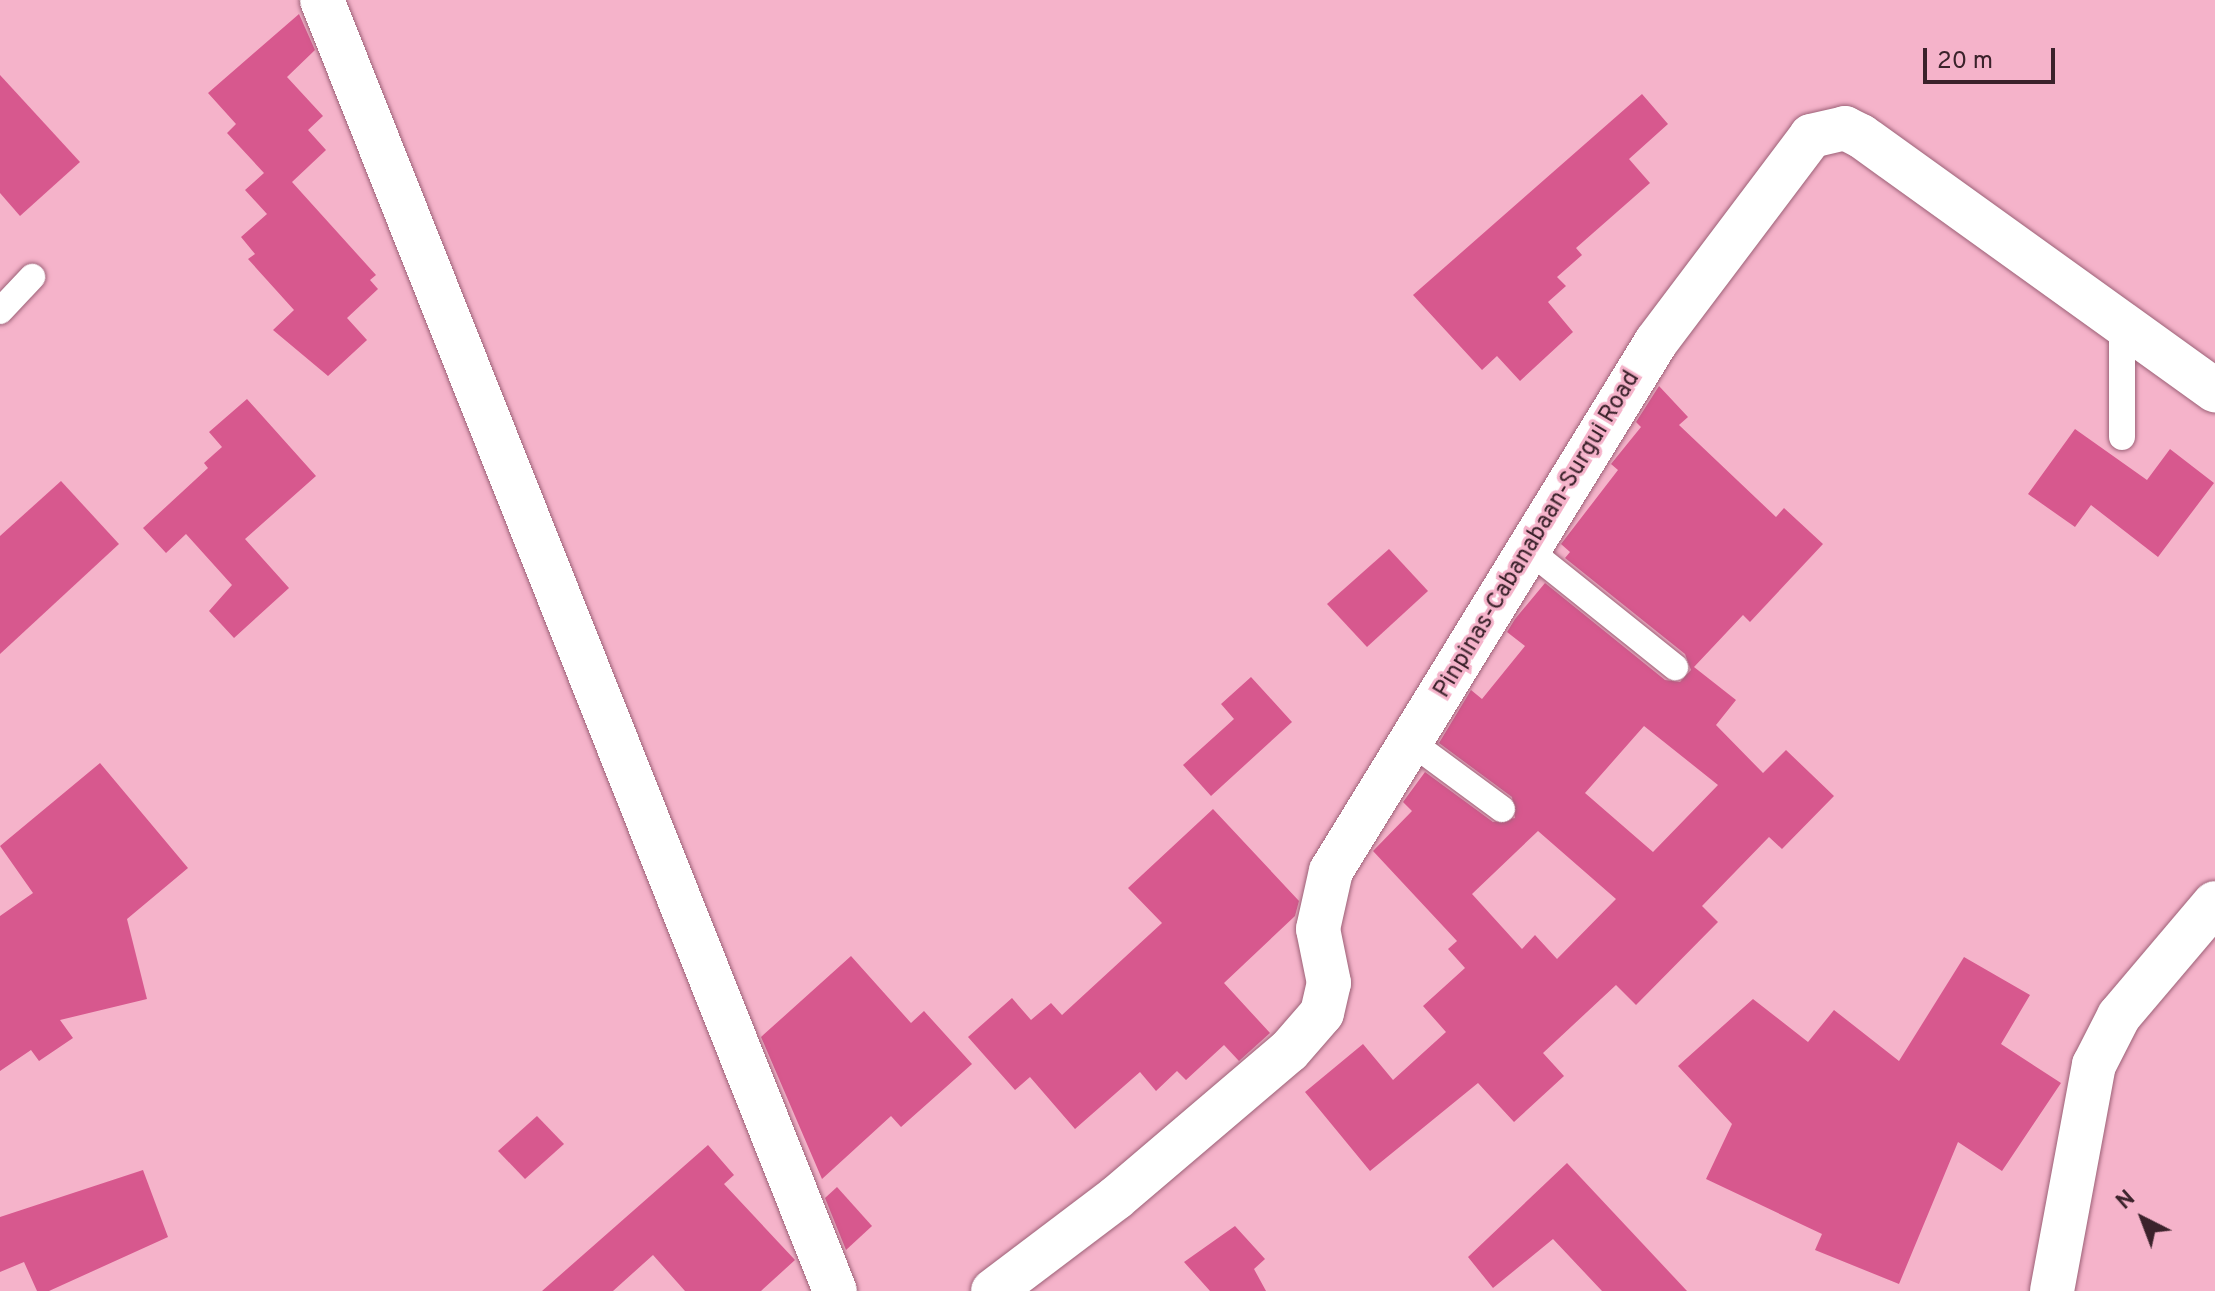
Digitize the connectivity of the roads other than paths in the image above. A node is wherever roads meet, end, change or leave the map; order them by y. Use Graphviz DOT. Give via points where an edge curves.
graph roads {
  1 [pos="322,0"];
  2 [pos="32,277"];
  3 [pos="0,311"];
  4 [pos="2122,325"];
  5 [pos="2215,390"];
  6 [pos="2122,437"];
  7 [pos="1530,551"];
  8 [pos="1675,667"];
  9 [pos="1411,742"];
  10 [pos="1502,809"];
  11 [pos="2215,903"];
  12 [pos="835,1291"];
  13 [pos="993,1291"];
  14 [pos="2052,1291"];
  1 -- 12 [label="street"];
  2 -- 3 [label="lane"];
  4 -- 5 [label="street, Pinpinas-Cabanabaan-Surgui Road"];
  4 -- 6 [label="lane"];
  4 -- 7 [label="street, Pinpinas-Cabanabaan-Surgui Road" via="1914,171 1845,128 1827,129 1811,136 1656,342"];
  7 -- 8 [label="lane"];
  7 -- 9 [label="street, Pinpinas-Cabanabaan-Surgui Road"];
  9 -- 10 [label="lane"];
  9 -- 13 [label="street, Pinpinas-Cabanabaan-Surgui Road" via="1331,871 1318,929 1329,983 1322,1013 1255,1081"];
  11 -- 14 [label="street" via="2119,1016 2094,1065"];
}
